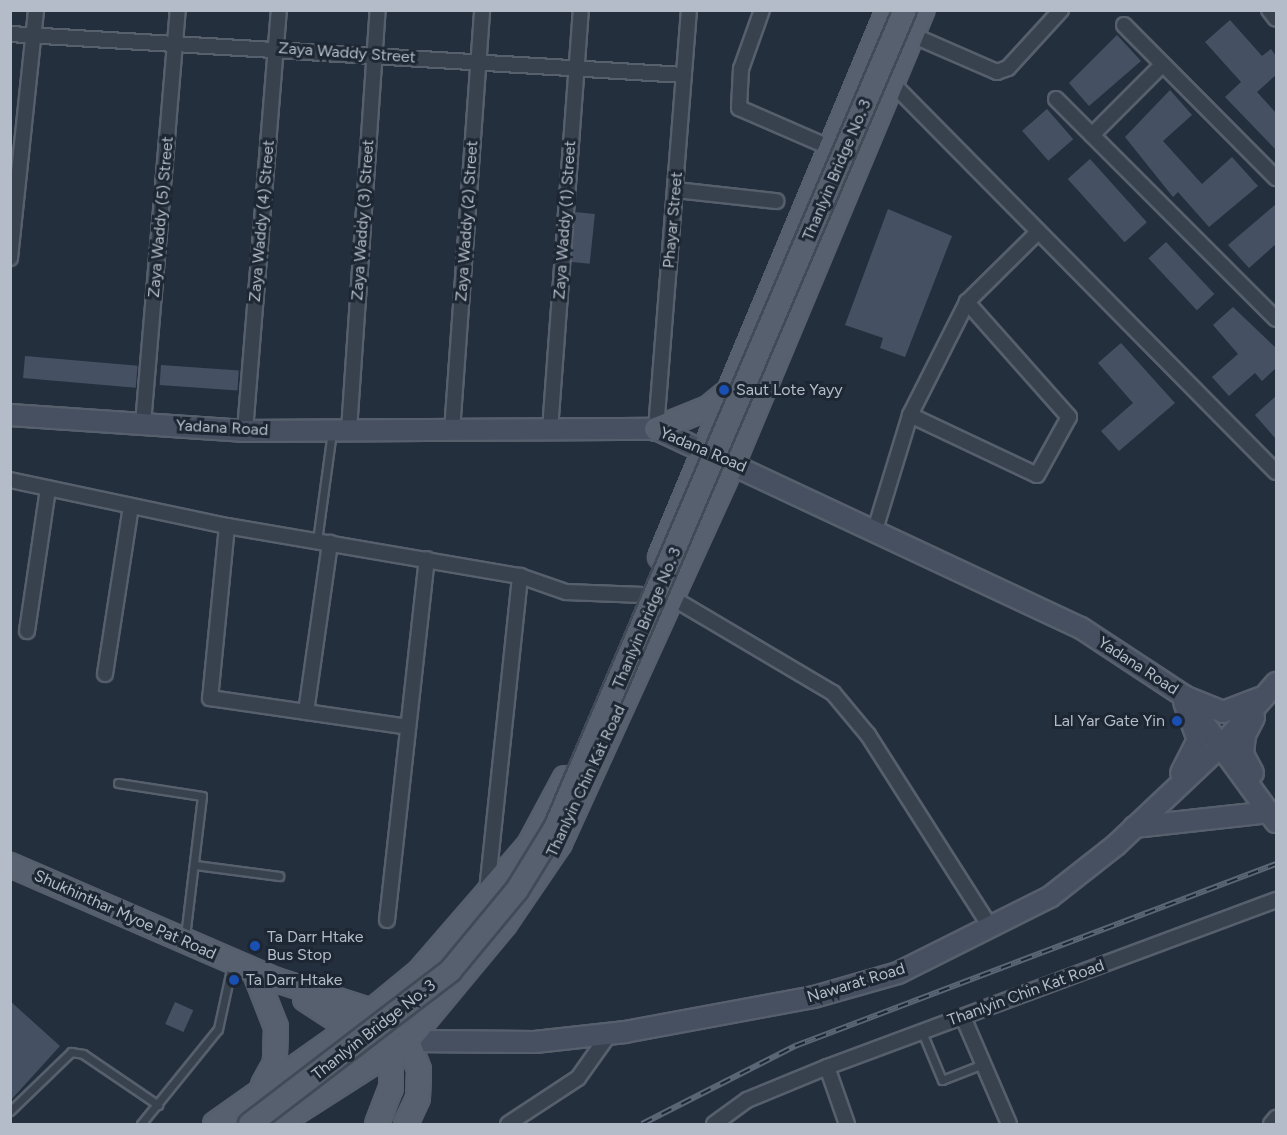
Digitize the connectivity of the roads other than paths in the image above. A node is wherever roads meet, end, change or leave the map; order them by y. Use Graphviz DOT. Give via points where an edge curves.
graph roads {
  1 [pos="36,10"];
  2 [pos="178,10"];
  3 [pos="279,10"];
  4 [pos="378,10"];
  5 [pos="482,10"];
  6 [pos="581,10"];
  7 [pos="689,10"];
  8 [pos="762,10"];
  9 [pos="888,10"];
  10 [pos="905,10"];
  11 [pos="923,10"];
  12 [pos="1061,10"];
  13 [pos="1269,10"];
  14 [pos="1276,19"];
  15 [pos="1124,25"];
  16 [pos="10,34"];
  17 [pos="912,35"];
  18 [pos="34,36"];
  19 [pos="175,43"];
  20 [pos="276,48"];
  21 [pos="375,55"];
  22 [pos="478,61"];
  23 [pos="1163,64"];
  24 [pos="577,67"];
  25 [pos="684,75"];
  26 [pos="891,82"];
  27 [pos="1056,99"];
  28 [pos="1092,135"];
  29 [pos="831,148"];
  30 [pos="1276,178"];
  31 [pos="676,190"];
  32 [pos="813,190"];
  33 [pos="776,201"];
  34 [pos="843,203"];
  35 [pos="1038,232"];
  36 [pos="10,258"];
  37 [pos="967,302"];
  38 [pos="1276,319"];
  39 [pos="728,391"];
  40 [pos="10,415"];
  41 [pos="910,415"];
  42 [pos="143,424"];
  43 [pos="656,429"];
  44 [pos="341,430"];
  45 [pos="550,430"];
  46 [pos="245,431"];
  47 [pos="452,431"];
  48 [pos="703,447"];
  49 [pos="734,461"];
  50 [pos="1276,472"];
  51 [pos="10,480"];
  52 [pos="48,489"];
  53 [pos="131,506"];
  54 [pos="227,526"];
  55 [pos="874,533"];
  56 [pos="323,542"];
  57 [pos="427,559"];
  58 [pos="520,576"];
  59 [pos="646,594"];
  60 [pos="669,596"];
  61 [pos="27,630"];
  62 [pos="105,674"];
  63 [pos="1270,689"];
  64 [pos="1184,696"];
  65 [pos="306,712"];
  66 [pos="408,727"];
  67 [pos="1223,744"];
  68 [pos="118,783"];
  69 [pos="1172,789"];
  70 [pos="1273,817"];
  71 [pos="1134,827"];
  72 [pos="195,865"];
  73 [pos="10,866"];
  74 [pos="279,876"];
  75 [pos="486,900"];
  76 [pos="1276,900"];
  77 [pos="387,920"];
  78 [pos="991,928"];
  79 [pos="184,941"];
  80 [pos="232,962"];
  81 [pos="419,972"];
  82 [pos="264,975"];
  83 [pos="372,1011"];
  84 [pos="963,1017"];
  85 [pos="352,1028"];
  86 [pos="922,1032"];
  87 [pos="610,1033"];
  88 [pos="408,1041"];
  89 [pos="390,1056"];
  90 [pos="983,1064"];
  91 [pos="827,1067"];
  92 [pos="263,1087"];
  93 [pos="158,1105"];
  94 [pos="10,1111"];
  95 [pos="1276,1118"];
  96 [pos="141,1125"];
  97 [pos="215,1125"];
  98 [pos="250,1125"];
  99 [pos="278,1125"];
  100 [pos="377,1125"];
  101 [pos="406,1125"];
  102 [pos="508,1125"];
  103 [pos="714,1125"];
  104 [pos="847,1125"];
  105 [pos="1009,1125"];
  106 [pos="1271,1125"];
  1 -- 18 [label="street"];
  2 -- 19 [label="street, Zaya Waddy (5) Street"];
  3 -- 20 [label="street, Zaya Waddy (4) Street"];
  4 -- 21 [label="street, Zaya Waddy (3) Street"];
  5 -- 22 [label="street, Zaya Waddy (2) Street"];
  6 -- 24 [label="street, Zaya Waddy (1) Street"];
  7 -- 25 [label="street, Phayar Street"];
  8 -- 29 [label="street" via="741,69 739,108"];
  9 -- 29 [label="main road, Thanlyin Chin Kat Road"];
  10 -- 98 [label="main road, Thanlyin Bridge No. 3, bridge" via="555,828 517,890 450,971"];
  11 -- 17 [label="main road, Thanlyin Chin Kat Road"];
  12 -- 17 [label="street" via="1008,68 997,72"];
  13 -- 14 [label="street"];
  15 -- 23 [label="street"];
  16 -- 18 [label="street, Zaya Waddy Street"];
  17 -- 26 [label="main road, Thanlyin Chin Kat Road"];
  18 -- 19 [label="street, Zaya Waddy Street"];
  18 -- 36 [label="street"];
  19 -- 20 [label="street, Zaya Waddy Street"];
  19 -- 42 [label="street, Zaya Waddy (5) Street"];
  20 -- 21 [label="street, Zaya Waddy Street"];
  20 -- 46 [label="street, Zaya Waddy (4) Street"];
  21 -- 22 [label="street, Zaya Waddy Street"];
  21 -- 44 [label="street, Zaya Waddy (3) Street"];
  22 -- 24 [label="street, Zaya Waddy Street"];
  22 -- 47 [label="street, Zaya Waddy (2) Street"];
  23 -- 28 [label="street"];
  23 -- 30 [label="street"];
  24 -- 25 [label="street, Zaya Waddy Street"];
  24 -- 45 [label="street, Zaya Waddy (1) Street"];
  25 -- 31 [label="street, Phayar Street"];
  26 -- 34 [label="main road, Thanlyin Chin Kat Road"];
  26 -- 35 [label="street"];
  27 -- 28 [label="street"];
  28 -- 38 [label="street"];
  29 -- 32 [label="main road, Thanlyin Chin Kat Road"];
  31 -- 33 [label="street"];
  31 -- 43 [label="street, Phayar Street"];
  32 -- 34 [label="main road"];
  32 -- 39 [label="main road, Thanlyin Chin Kat Road"];
  34 -- 49 [label="main road, Thanlyin Chin Kat Road"];
  35 -- 37 [label="street"];
  35 -- 50 [label="street"];
  37 -- 41 [label="street"];
  37 -- 41 [label="street" via="1069,417 1037,475"];
  39 -- 43 [label="main road" via="708,408"];
  39 -- 48 [label="main road, Thanlyin Chin Kat Road"];
  40 -- 42 [label="main road, Yadana Road"];
  41 -- 55 [label="street"];
  42 -- 46 [label="main road, Yadana Road"];
  43 -- 45 [label="main road, Yadana Road"];
  43 -- 48 [label="main road, Yadana Road"];
  44 -- 46 [label="main road, Yadana Road"];
  44 -- 47 [label="main road, Yadana Road"];
  44 -- 56 [label="lane"];
  45 -- 47 [label="main road, Yadana Road"];
  48 -- 49 [label="main road, Yadana Road"];
  48 -- 59 [label="main road, Thanlyin Chin Kat Road"];
  49 -- 55 [label="main road, Yadana Road"];
  49 -- 60 [label="main road, Thanlyin Chin Kat Road"];
  51 -- 52 [label="street"];
  52 -- 53 [label="street"];
  52 -- 61 [label="street"];
  53 -- 54 [label="street"];
  53 -- 62 [label="street"];
  54 -- 56 [label="street"];
  54 -- 65 [label="street" via="210,698"];
  55 -- 64 [label="main road, Yadana Road" via="1081,628"];
  56 -- 57 [label="street"];
  56 -- 65 [label="street"];
  57 -- 58 [label="street"];
  57 -- 66 [label="street"];
  58 -- 59 [label="street" via="566,592"];
  58 -- 75 [label="street"];
  59 -- 60 [label="street"];
  59 -- 75 [label="main road, Thanlyin Chin Kat Road" via="556,799 529,845"];
  60 -- 78 [label="street" via="833,693 868,735"];
  60 -- 88 [label="main road, Thanlyin Chin Kat Road" via="561,843 505,924"];
  63 -- 64 [label="main road" via="1223,712"];
  63 -- 67 [label="main road, Nawarat Road"];
  63 -- 70 [label="main road" via="1245,735 1243,754"];
  64 -- 67 [label="main road, Yadana Road"];
  64 -- 69 [label="main road" via="1198,740"];
  65 -- 66 [label="street"];
  66 -- 77 [label="street"];
  67 -- 69 [label="main road, Nawarat Road"];
  67 -- 70 [label="main road, Yadana Road"];
  68 -- 72 [label="lane" via="202,796"];
  69 -- 71 [label="main road, Nawarat Road"];
  70 -- 71 [label="main road"];
  71 -- 78 [label="main road, Nawarat Road" via="1050,897"];
  72 -- 74 [label="lane"];
  72 -- 79 [label="lane"];
  73 -- 79 [label="main road, Shukhinthar Myoe Pat Road"];
  75 -- 81 [label="main road, Thanlyin Chin Kat Road"];
  76 -- 84 [label="street, Thanlyin Chin Kat Road"];
  78 -- 87 [label="main road, Nawarat Road" via="898,973 824,994"];
  79 -- 80 [label="main road, Shukhinthar Myoe Pat Road"];
  80 -- 82 [label="main road, Shukhinthar Myoe Pat Road"];
  80 -- 93 [label="lane" via="218,1029"];
  81 -- 82 [label="main road" via="392,985 350,993"];
  81 -- 83 [label="main road, Thanlyin Chin Kat Road"];
  82 -- 83 [label="main road"];
  82 -- 85 [label="main road"];
  82 -- 92 [label="main road" via="276,1027 275,1063"];
  83 -- 85 [label="main road, Thanlyin Chin Kat Road"];
  83 -- 88 [label="main road"];
  84 -- 86 [label="street, Thanlyin Chin Kat Road"];
  84 -- 90 [label="street"];
  85 -- 89 [label="main road"];
  85 -- 92 [label="main road, Thanlyin Chin Kat Road"];
  86 -- 90 [label="lane" via="942,1080"];
  86 -- 91 [label="street, Thanlyin Chin Kat Road"];
  87 -- 88 [label="main road, Nawarat Road" via="536,1042"];
  87 -- 102 [label="street" via="578,1078"];
  88 -- 89 [label="main road, Thanlyin Chin Kat Road"];
  88 -- 101 [label="main road" via="418,1079 418,1098"];
  89 -- 99 [label="main road, Thanlyin Chin Kat Road"];
  89 -- 100 [label="main road" via="391,1088"];
  90 -- 105 [label="street"];
  91 -- 103 [label="street, Thanlyin Chin Kat Road" via="747,1100"];
  91 -- 104 [label="street"];
  92 -- 97 [label="main road, Thanlyin Chin Kat Road"];
  93 -- 94 [label="lane" via="83,1054 71,1052"];
  93 -- 96 [label="lane"];
  95 -- 106 [label="street"];
}
